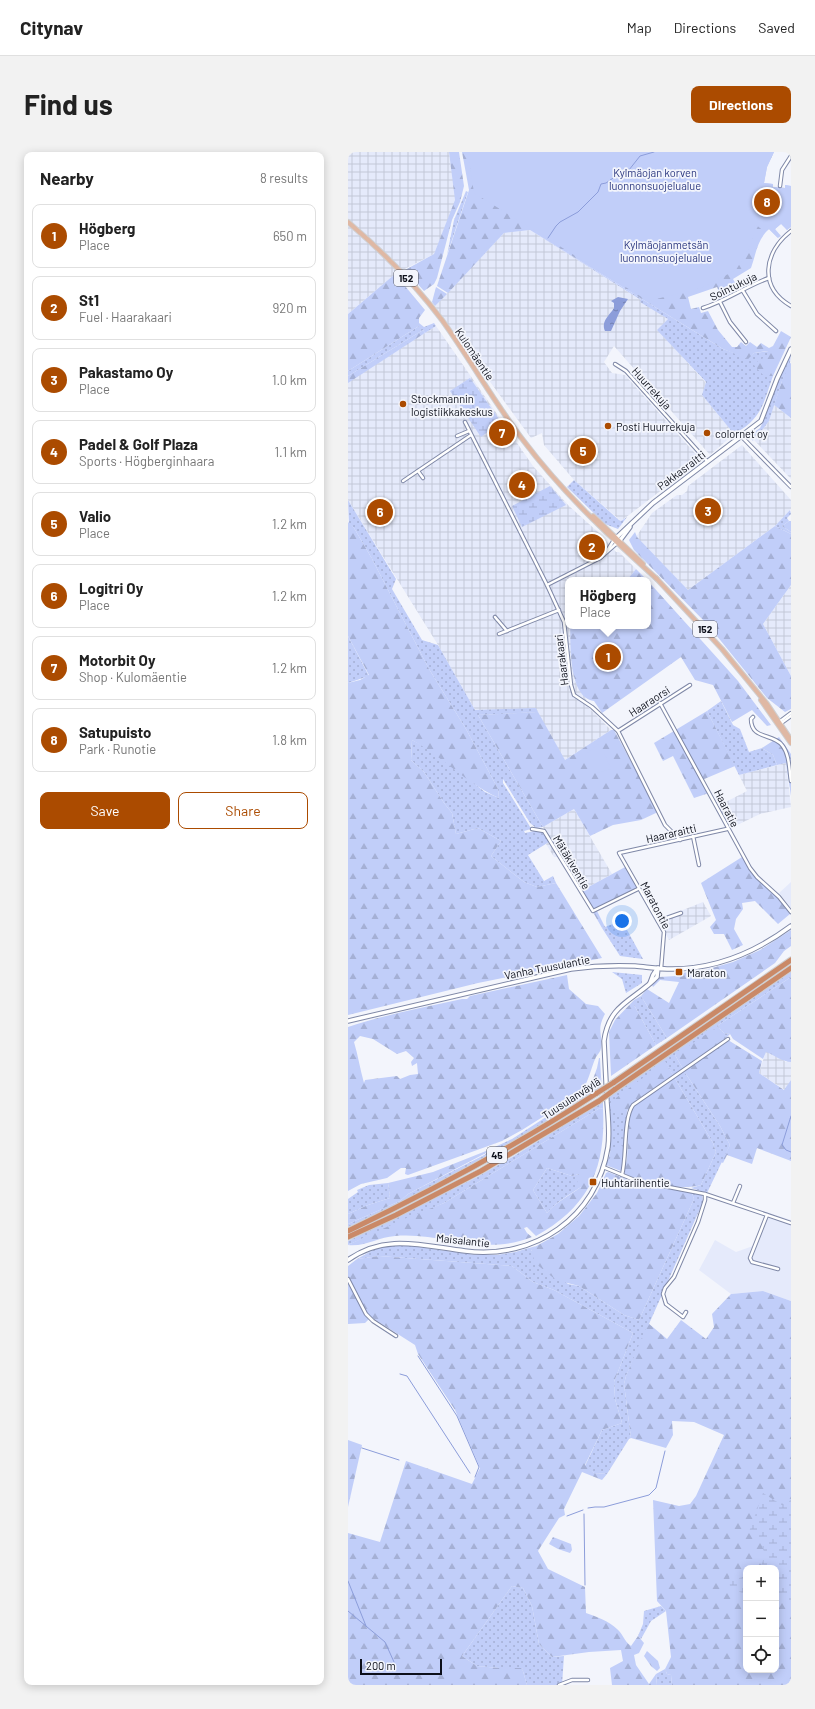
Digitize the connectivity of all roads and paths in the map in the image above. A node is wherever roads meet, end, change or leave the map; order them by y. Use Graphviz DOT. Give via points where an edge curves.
graph roads {
  1 [pos="791,156"];
  2 [pos="780,186"];
  3 [pos="348,222"];
  4 [pos="791,231"];
  5 [pos="769,278"];
  6 [pos="743,290"];
  7 [pos="720,302"];
  8 [pos="791,306"];
  9 [pos="703,308"];
  10 [pos="776,331"];
  11 [pos="746,342"];
  12 [pos="791,349"];
  13 [pos="615,364"];
  14 [pos="465,422"];
  15 [pos="469,431"];
  16 [pos="472,435"];
  17 [pos="457,436"];
  18 [pos="741,436"];
  19 [pos="707,461"];
  20 [pos="418,471"];
  21 [pos="423,478"];
  22 [pos="403,481"];
  23 [pos="791,487"];
  24 [pos="617,540"];
  25 [pos="547,585"];
  26 [pos="559,610"];
  27 [pos="495,616"];
  28 [pos="507,631"];
  29 [pos="500,634"];
  30 [pos="690,685"];
  31 [pos="660,703"];
  32 [pos="791,715"];
  33 [pos="753,716"];
  34 [pos="779,723"];
  35 [pos="618,731"];
  36 [pos="791,740"];
  37 [pos="791,744"];
  38 [pos="791,782"];
  39 [pos="532,829"];
  40 [pos="727,829"];
  41 [pos="693,836"];
  42 [pos="680,840"];
  43 [pos="619,853"];
  44 [pos="700,865"];
  45 [pos="638,888"];
  46 [pos="681,912"];
  47 [pos="791,912"];
  48 [pos="658,922"];
  49 [pos="791,926"];
  50 [pos="791,960"];
  51 [pos="791,968"];
  52 [pos="660,969"];
  53 [pos="348,1021"];
  54 [pos="728,1039"];
  55 [pos="603,1167"];
  56 [pos="622,1175"];
  57 [pos="740,1186"];
  58 [pos="705,1194"];
  59 [pos="733,1203"];
  60 [pos="767,1215"];
  61 [pos="791,1224"];
  62 [pos="348,1230"];
  63 [pos="348,1237"];
  64 [pos="348,1260"];
  65 [pos="778,1269"];
  66 [pos="348,1279"];
  67 [pos="686,1312"];
  68 [pos="396,1336"];
  69 [pos="588,1680"];
  70 [pos="560,1684"];
  1 -- 2 [label="street" via="782,170"];
  3 -- 24 [label="main road, Kulomäentie / 152" via="385,256 432,308 546,470"];
  4 -- 5 [label="street" via="781,239 772,252"];
  5 -- 6 [label="street, Sointukuja"];
  5 -- 8 [label="street" via="777,294"];
  6 -- 7 [label="street, Sointukuja"];
  6 -- 10 [label="street" via="758,316"];
  7 -- 9 [label="street, Sointukuja"];
  7 -- 11 [label="street" via="730,322"];
  12 -- 18 [label="main road, Pakkasraitti" via="763,419"];
  13 -- 19 [label="street, Huurrekuja" via="626,371"];
  14 -- 15 [label="street, Haarakaari"];
  15 -- 16 [label="street, Haarakaari"];
  15 -- 17 [label="street"];
  16 -- 20 [label="street"];
  16 -- 25 [label="street, Haarakaari"];
  18 -- 19 [label="main road, Pakkasraitti"];
  18 -- 23 [label="street"];
  19 -- 24 [label="main road, Pakkasraitti" via="653,503"];
  20 -- 21 [label="street"];
  20 -- 22 [label="street"];
  24 -- 25 [label="street" via="607,552 593,562"];
  24 -- 34 [label="main road, Kulomäentie / 152" via="711,636"];
  25 -- 26 [label="street, Haarakaari"];
  26 -- 28 [label="street"];
  26 -- 35 [label="street, Haarakaari" via="564,622 574,695 592,707"];
  27 -- 28 [label="street"];
  28 -- 29 [label="street"];
  30 -- 31 [label="street, Haaraorsi"];
  31 -- 35 [label="street, Haaraorsi"];
  31 -- 40 [label="street, Haaratie" via="707,787"];
  32 -- 34 [label="street"];
  33 -- 38 [label="street" via="751,724 757,732 782,745 788,757"];
  34 -- 36 [label="main road, Kulomäentie / 152"];
  34 -- 37 [label="main road, Kulomäentie / 152"];
  35 -- 42 [label="street, Haarakaari" via="665,826"];
  39 -- 45 [label="street, Mätäkiventie" via="544,831 593,912"];
  40 -- 41 [label="street, Haararaitti"];
  40 -- 47 [label="street, Haaratie" via="752,872"];
  41 -- 42 [label="street, Haararaitti"];
  41 -- 44 [label="street"];
  42 -- 43 [label="street, Haararaitti"];
  43 -- 45 [label="street, Maratontie"];
  45 -- 48 [label="street, Maratontie"];
  46 -- 48 [label="street"];
  48 -- 52 [label="street, Maratontie" via="664,932"];
  49 -- 52 [label="main road, Vanha Tuusulantie" via="757,948 733,958 689,968"];
  50 -- 62 [label="highway, Tuusulanväylä / 45, bridge" via="612,1083 513,1146 442,1185"];
  51 -- 63 [label="highway, Tuusulanväylä / 45, bridge" via="599,1100 481,1171"];
  52 -- 53 [label="main road, Vanha Tuusulantie" via="615,965 571,969"];
  52 -- 55 [label="main road, Maisalantie" via="650,984 619,1007 610,1018 606,1029 604,1041 609,1135"];
  54 -- 56 [label="street" via="633,1105 628,1114 625,1165"];
  55 -- 56 [label="street"];
  55 -- 64 [label="main road, Maisalantie" via="589,1197 578,1211 551,1234 529,1245 485,1253 414,1243 394,1243 371,1248"];
  56 -- 58 [label="street" via="644,1183"];
  57 -- 59 [label="street"];
  58 -- 59 [label="street"];
  58 -- 67 [label="street" via="698,1222 674,1277 665,1288 663,1299 683,1317"];
  59 -- 60 [label="street"];
  60 -- 61 [label="street"];
  60 -- 65 [label="street" via="750,1258 752,1262"];
  66 -- 68 [label="street" via="366,1314"];
  69 -- 70 [label="street" via="572,1680"];
}
